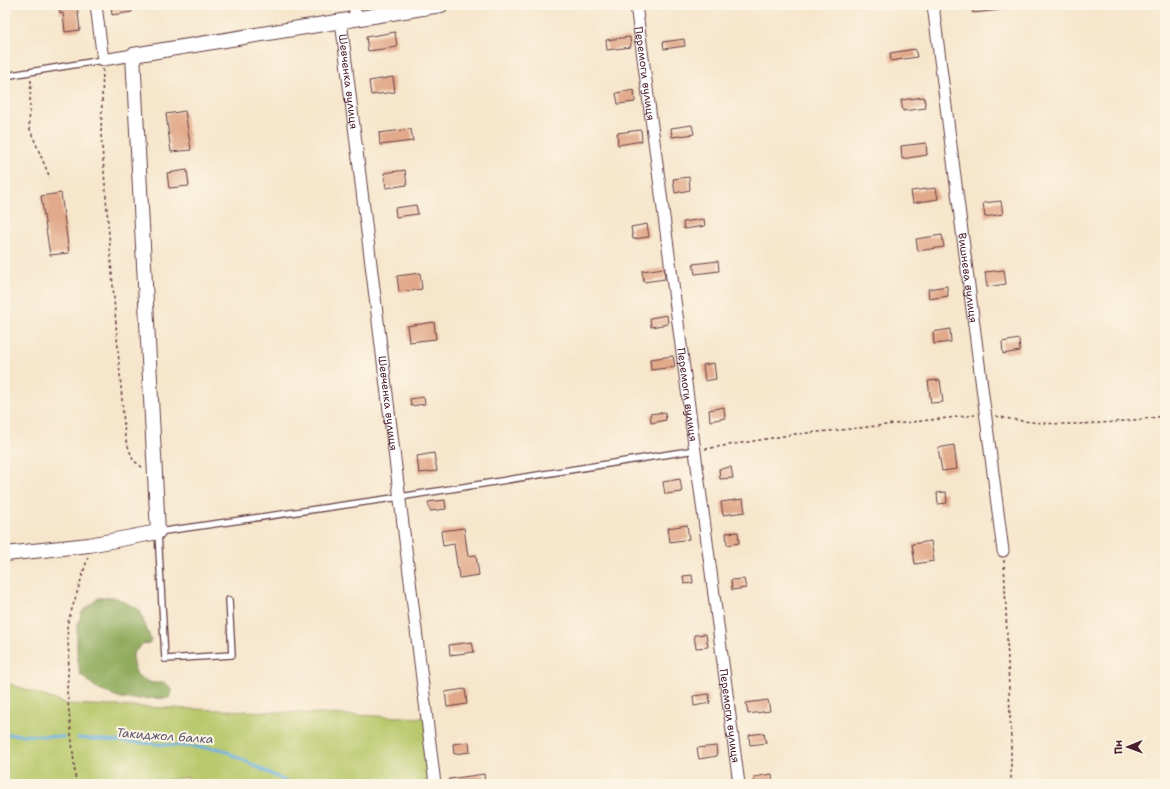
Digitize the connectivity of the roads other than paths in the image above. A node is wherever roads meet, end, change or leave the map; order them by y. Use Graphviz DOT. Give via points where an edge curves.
graph roads {
  1 [pos="96,5"];
  2 [pos="441,5"];
  3 [pos="636,5"];
  4 [pos="933,5"];
  5 [pos="355,12"];
  6 [pos="341,21"];
  7 [pos="133,55"];
  8 [pos="103,60"];
  9 [pos="5,76"];
  10 [pos="695,450"];
  11 [pos="400,497"];
  12 [pos="158,532"];
  13 [pos="1004,551"];
  14 [pos="5,554"];
  15 [pos="229,600"];
  16 [pos="435,784"];
  17 [pos="739,784"];
  1 -- 8 [label="street"];
  2 -- 5 [label="street"];
  3 -- 10 [label="street, Перемоги вулиця"];
  4 -- 13 [label="street, Вишнева вулиця"];
  5 -- 6 [label="street"];
  6 -- 7 [label="street"];
  6 -- 11 [label="street, Шевченка вулиця"];
  7 -- 8 [label="street"];
  7 -- 12 [label="street"];
  8 -- 9 [label="lane"];
  10 -- 11 [label="lane"];
  10 -- 17 [label="street, Перемоги вулиця"];
  11 -- 12 [label="lane"];
  11 -- 16 [label="street, Шевченка вулиця"];
  12 -- 14 [label="street" via="89,545"];
  12 -- 15 [label="lane" via="165,659 232,655"];
}
